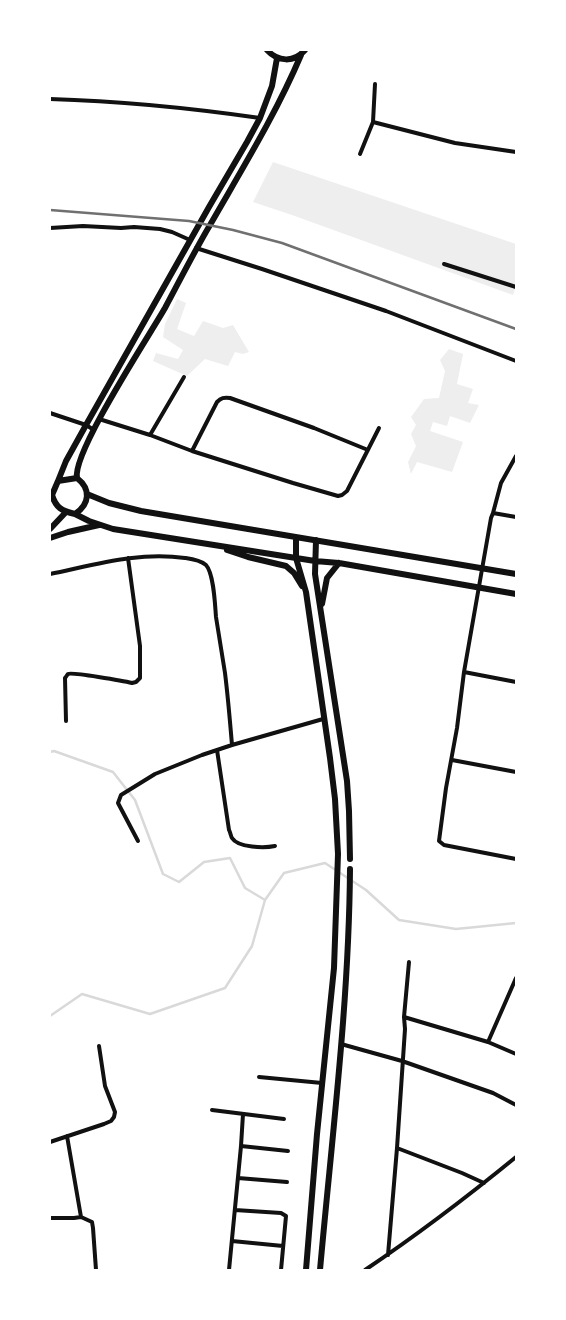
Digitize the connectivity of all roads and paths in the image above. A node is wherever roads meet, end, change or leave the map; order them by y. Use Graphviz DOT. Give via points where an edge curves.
graph roads {
  1 [pos="267,50"];
  2 [pos="303,52"];
  3 [pos="277,58"];
  4 [pos="375,84"];
  5 [pos="50,99"];
  6 [pos="260,118"];
  7 [pos="373,122"];
  8 [pos="516,152"];
  9 [pos="360,154"];
  10 [pos="50,228"];
  11 [pos="190,240"];
  12 [pos="196,248"];
  13 [pos="444,264"];
  14 [pos="516,287"];
  15 [pos="156,302"];
  16 [pos="165,308"];
  17 [pos="516,361"];
  18 [pos="184,377"];
  19 [pos="50,413"];
  20 [pos="100,419"];
  21 [pos="86,424"];
  22 [pos="379,428"];
  23 [pos="94,430"];
  24 [pos="150,435"];
  25 [pos="368,450"];
  26 [pos="192,451"];
  27 [pos="516,456"];
  28 [pos="77,478"];
  29 [pos="58,481"];
  30 [pos="87,494"];
  31 [pos="51,496"];
  32 [pos="66,512"];
  33 [pos="492,513"];
  34 [pos="75,514"];
  35 [pos="516,517"];
  36 [pos="99,525"];
  37 [pos="50,529"];
  38 [pos="296,537"];
  39 [pos="50,538"];
  40 [pos="316,540"];
  41 [pos="216,545"];
  42 [pos="128,558"];
  43 [pos="296,558"];
  44 [pos="316,561"];
  45 [pos="339,563"];
  46 [pos="482,568"];
  47 [pos="50,574"];
  48 [pos="516,574"];
  49 [pos="480,588"];
  50 [pos="306,592"];
  51 [pos="516,594"];
  52 [pos="321,610"];
  53 [pos="464,672"];
  54 [pos="516,682"];
  55 [pos="324,719"];
  56 [pos="66,721"];
  57 [pos="232,745"];
  58 [pos="217,750"];
  59 [pos="452,760"];
  60 [pos="516,772"];
  61 [pos="138,841"];
  62 [pos="275,846"];
  63 [pos="516,858"];
  64 [pos="350,859"];
  65 [pos="350,869"];
  66 [pos="409,962"];
  67 [pos="516,978"];
  68 [pos="404,1017"];
  69 [pos="488,1042"];
  70 [pos="341,1044"];
  71 [pos="99,1046"];
  72 [pos="516,1054"];
  73 [pos="402,1061"];
  74 [pos="258,1077"];
  75 [pos="322,1083"];
  76 [pos="516,1105"];
  77 [pos="212,1110"];
  78 [pos="243,1114"];
  79 [pos="284,1119"];
  80 [pos="67,1136"];
  81 [pos="50,1142"];
  82 [pos="241,1146"];
  83 [pos="397,1148"];
  84 [pos="288,1151"];
  85 [pos="516,1157"];
  86 [pos="238,1178"];
  87 [pos="288,1182"];
  88 [pos="484,1183"];
  89 [pos="235,1210"];
  90 [pos="81,1217"];
  91 [pos="50,1218"];
  92 [pos="232,1241"];
  93 [pos="283,1246"];
  94 [pos="388,1255"];
  95 [pos="96,1270"];
  96 [pos="229,1270"];
  97 [pos="281,1270"];
  98 [pos="306,1270"];
  99 [pos="320,1270"];
  100 [pos="365,1270"];
  1 -- 3 [label="main road"];
  2 -- 3 [label="main road" via="287,60"];
  2 -- 12 [label="main road" via="244,167"];
  3 -- 6 [label="main road" via="272,86"];
  4 -- 7 [label="street"];
  5 -- 6 [label="street" via="104,101"];
  6 -- 11 [label="main road"];
  7 -- 8 [label="street" via="455,143"];
  7 -- 9 [label="street"];
  10 -- 11 [label="street" via="160,229"];
  11 -- 15 [label="main road"];
  12 -- 16 [label="main road"];
  12 -- 17 [label="street" via="386,311"];
  13 -- 14 [label="street"];
  15 -- 16 [label="main road"];
  15 -- 21 [label="main road"];
  16 -- 20 [label="main road"];
  18 -- 24 [label="street"];
  19 -- 21 [label="street"];
  20 -- 23 [label="main road"];
  20 -- 24 [label="street"];
  21 -- 23 [label="street"];
  21 -- 29 [label="main road"];
  22 -- 25 [label="street"];
  23 -- 28 [label="main road" via="79,463"];
  24 -- 26 [label="street"];
  25 -- 26 [label="street" via="347,491 338,496"];
  25 -- 26 [label="street" via="225,398 217,402"];
  27 -- 33 [label="street" via="501,483"];
  28 -- 29 [label="main road"];
  28 -- 30 [label="main road"];
  29 -- 31 [label="main road"];
  30 -- 34 [label="main road" via="81,510"];
  30 -- 38 [label="main road" via="141,511"];
  31 -- 32 [label="main road" via="56,505"];
  32 -- 34 [label="main road"];
  32 -- 37 [label="main road"];
  33 -- 35 [label="street"];
  33 -- 46 [label="street"];
  34 -- 36 [label="main road"];
  36 -- 39 [label="main road"];
  36 -- 41 [label="main road"];
  38 -- 40 [label="main road"];
  38 -- 43 [label="main road"];
  40 -- 44 [label="main road"];
  40 -- 46 [label="main road"];
  41 -- 43 [label="main road"];
  41 -- 50 [label="main road" via="286,566"];
  42 -- 47 [label="street"];
  42 -- 56 [label="street" via="140,646 140,678 132,683 69,673 65,687"];
  42 -- 57 [label="street" via="167,556 192,559 206,565 210,571"];
  43 -- 44 [label="main road"];
  43 -- 50 [label="main road"];
  44 -- 45 [label="main road"];
  44 -- 52 [label="main road"];
  45 -- 49 [label="main road"];
  45 -- 52 [label="main road" via="327,578"];
  46 -- 48 [label="main road"];
  46 -- 49 [label="street"];
  49 -- 51 [label="main road"];
  49 -- 53 [label="street"];
  50 -- 55 [label="main road"];
  52 -- 64 [label="main road" via="347,781"];
  53 -- 54 [label="street"];
  53 -- 59 [label="street"];
  55 -- 57 [label="street"];
  55 -- 75 [label="main road" via="334,799 338,883"];
  57 -- 58 [label="street"];
  58 -- 61 [label="street" via="154,774 123,794 118,803"];
  58 -- 62 [label="street" via="232,838 259,848"];
  59 -- 60 [label="street"];
  59 -- 63 [label="street" via="439,842"];
  65 -- 70 [label="main road"];
  66 -- 68 [label="street"];
  67 -- 69 [label="street"];
  68 -- 69 [label="street"];
  68 -- 73 [label="street"];
  69 -- 72 [label="street"];
  70 -- 73 [label="street"];
  70 -- 99 [label="main road"];
  71 -- 80 [label="street" via="114,1117 104,1124"];
  73 -- 76 [label="street" via="493,1092"];
  73 -- 83 [label="street"];
  74 -- 75 [label="street"];
  75 -- 98 [label="main road"];
  77 -- 78 [label="street"];
  78 -- 79 [label="street"];
  78 -- 82 [label="street"];
  80 -- 81 [label="street"];
  80 -- 90 [label="street"];
  82 -- 84 [label="street"];
  82 -- 86 [label="street"];
  83 -- 88 [label="street"];
  83 -- 94 [label="street"];
  85 -- 88 [label="street"];
  86 -- 87 [label="street"];
  86 -- 89 [label="street"];
  88 -- 94 [label="street"];
  89 -- 92 [label="street"];
  89 -- 93 [label="street" via="284,1214"];
  90 -- 91 [label="street"];
  90 -- 95 [label="street" via="92,1222"];
  92 -- 93 [label="street"];
  92 -- 96 [label="street"];
  93 -- 97 [label="street"];
  94 -- 100 [label="street"];
}
